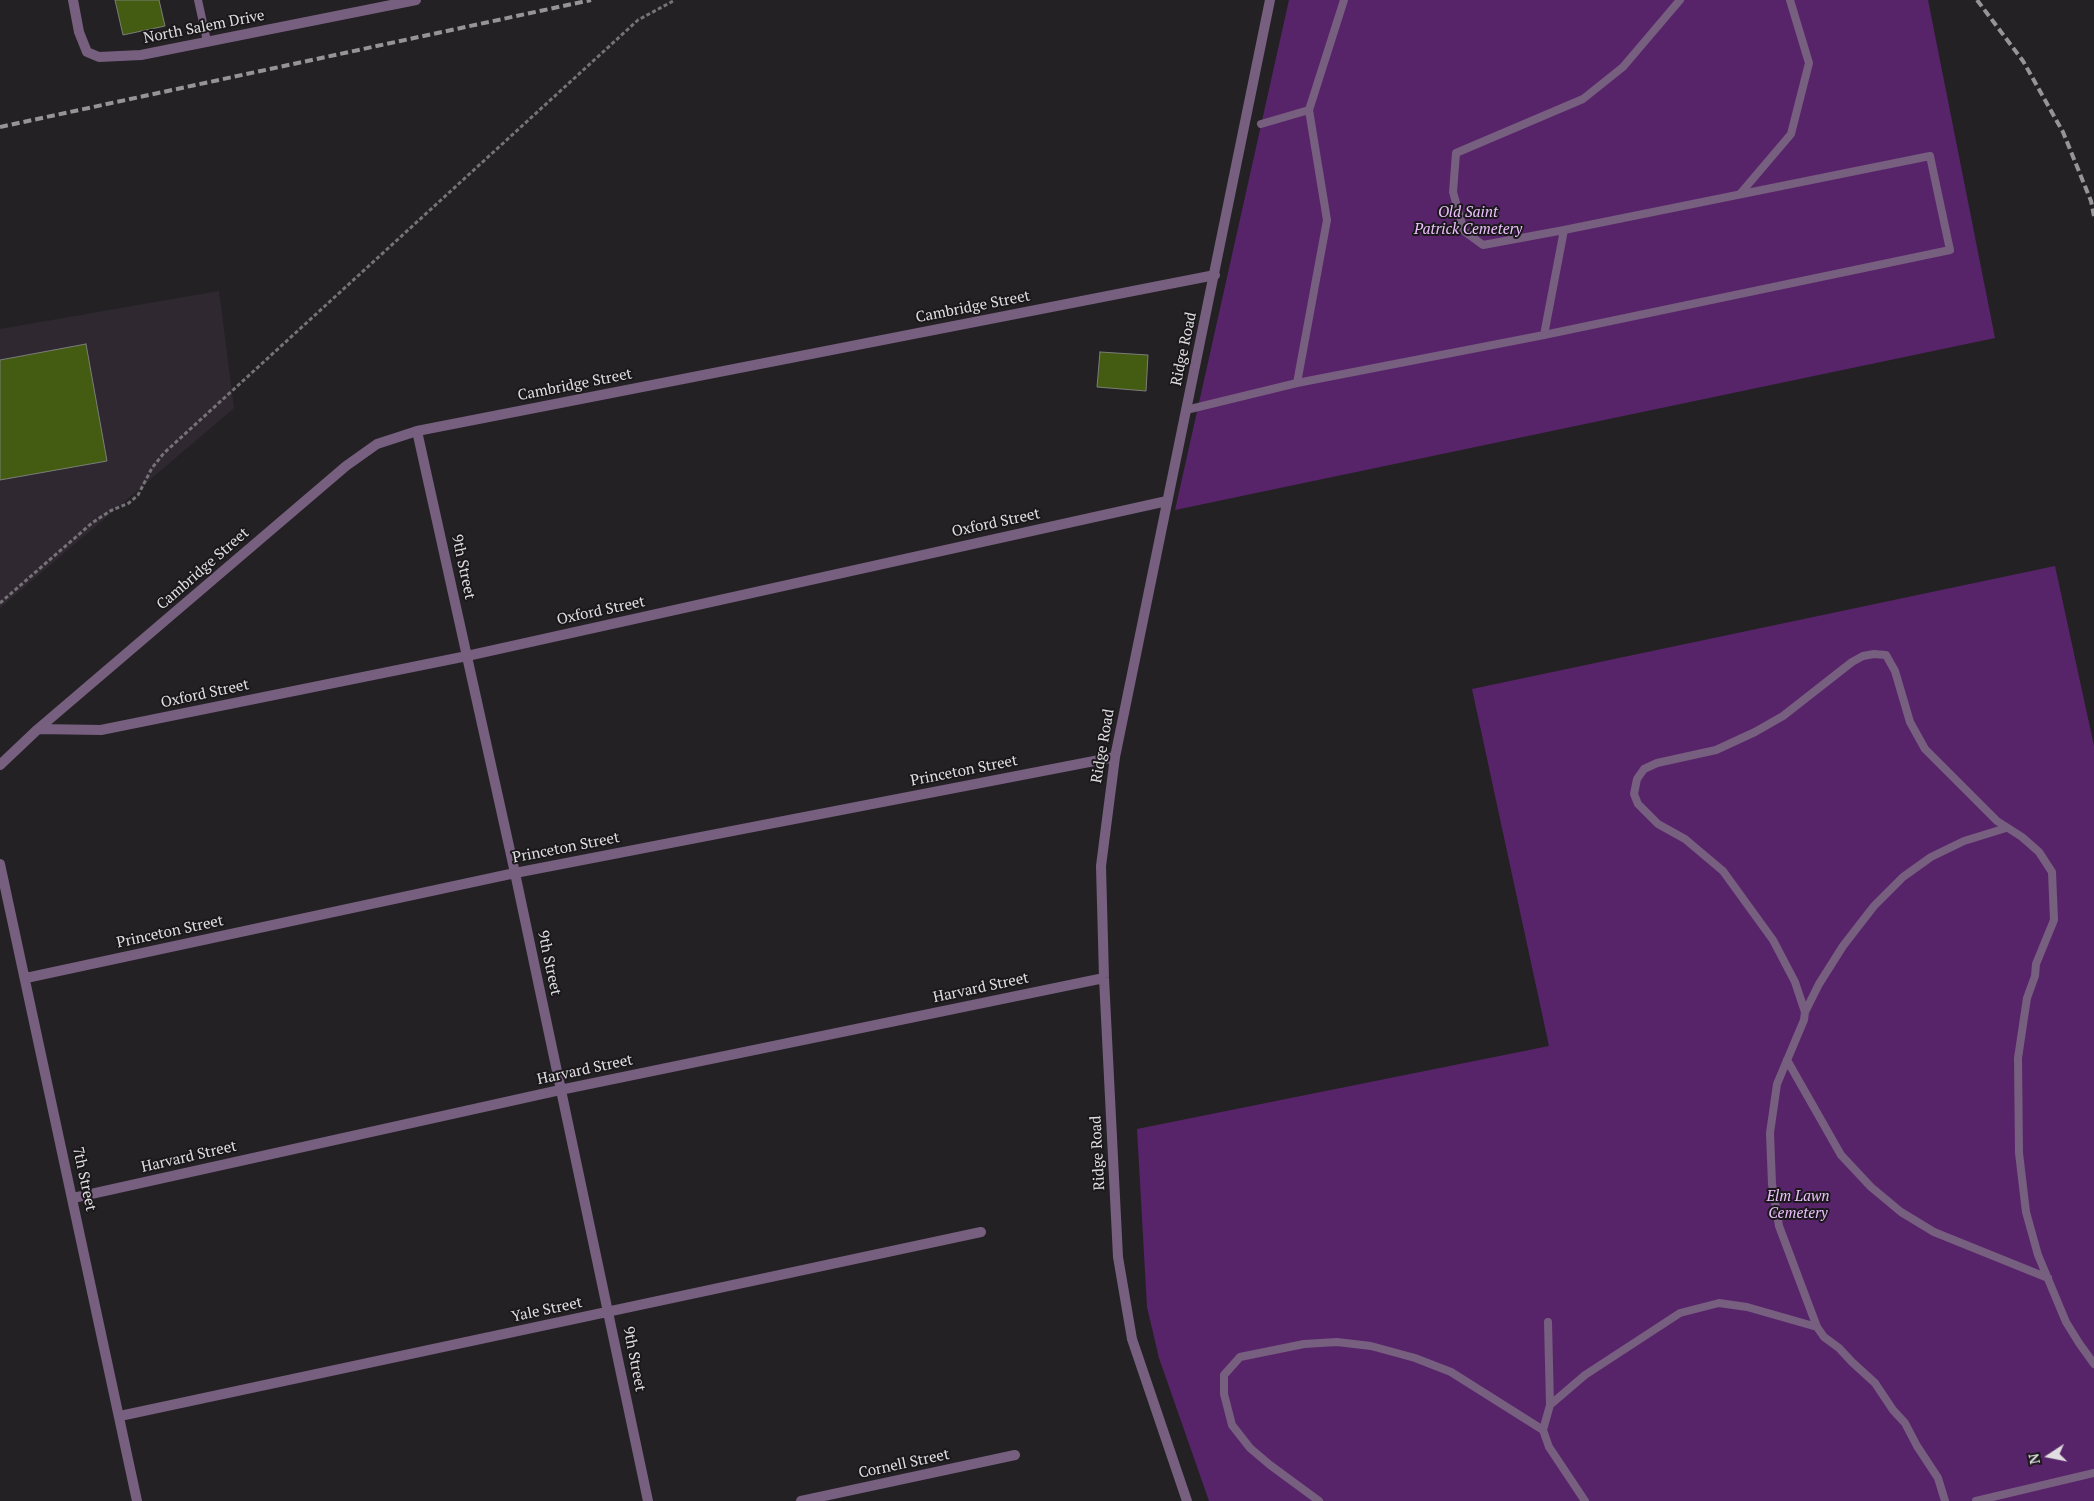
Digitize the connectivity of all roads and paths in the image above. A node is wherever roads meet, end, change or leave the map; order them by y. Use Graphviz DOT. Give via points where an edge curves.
graph roads {
  1 [pos="72,0"];
  2 [pos="198,0"];
  3 [pos="416,0"];
  4 [pos="675,0"];
  5 [pos="1270,0"];
  6 [pos="1344,0"];
  7 [pos="1680,0"];
  8 [pos="1790,0"];
  9 [pos="400,2"];
  10 [pos="207,41"];
  11 [pos="1309,110"];
  12 [pos="1261,124"];
  13 [pos="1740,194"];
  14 [pos="1564,230"];
  15 [pos="1215,275"];
  16 [pos="1544,335"];
  17 [pos="1297,383"];
  18 [pos="1186,410"];
  19 [pos="417,431"];
  20 [pos="1167,501"];
  21 [pos="0,603"];
  22 [pos="467,656"];
  23 [pos="38,729"];
  24 [pos="1115,757"];
  25 [pos="0,765"];
  26 [pos="2006,828"];
  27 [pos="0,864"];
  28 [pos="515,874"];
  29 [pos="26,978"];
  30 [pos="1104,978"];
  31 [pos="1805,1012"];
  32 [pos="1787,1060"];
  33 [pos="560,1090"];
  34 [pos="73,1198"];
  35 [pos="981,1232"];
  36 [pos="2048,1278"];
  37 [pos="610,1312"];
  38 [pos="1548,1322"];
  39 [pos="1817,1327"];
  40 [pos="2094,1364"];
  41 [pos="1550,1405"];
  42 [pos="120,1416"];
  43 [pos="1543,1430"];
  44 [pos="1014,1455"];
  45 [pos="2094,1473"];
  46 [pos="137,1501"];
  47 [pos="648,1501"];
  48 [pos="801,1501"];
  49 [pos="1187,1501"];
  50 [pos="1319,1501"];
  51 [pos="1586,1501"];
  52 [pos="1945,1501"];
  53 [pos="1977,1501"];
  1 -- 10 [label="street, North Salem Drive" via="87,52 99,58 141,55"];
  2 -- 10 [label="lane"];
  3 -- 9 [label="street, North Salem Drive"];
  4 -- 21 [label="path" via="638,20 172,447 152,468 138,495 92,524"];
  5 -- 15 [label="street, Ridge Road"];
  6 -- 11 [label="lane"];
  7 -- 14 [label="lane" via="1623,67 1583,99 1456,153 1453,192 1464,231 1483,245"];
  8 -- 13 [label="lane" via="1809,63 1791,134"];
  9 -- 10 [label="street, North Salem Drive"];
  11 -- 12 [label="lane"];
  11 -- 17 [label="lane" via="1327,220"];
  13 -- 14 [label="lane"];
  13 -- 16 [label="lane" via="1930,156 1950,250"];
  14 -- 16 [label="lane"];
  15 -- 18 [label="street, Ridge Road"];
  15 -- 19 [label="street, Cambridge Street"];
  16 -- 17 [label="lane"];
  17 -- 18 [label="lane"];
  18 -- 20 [label="street, Ridge Road"];
  19 -- 22 [label="street, 9th Street"];
  19 -- 23 [label="street, Cambridge Street" via="377,444 346,466"];
  20 -- 22 [label="street, Oxford Street"];
  20 -- 24 [label="street, Ridge Road"];
  22 -- 23 [label="street, Oxford Street" via="101,730"];
  22 -- 28 [label="street, 9th Street"];
  23 -- 25 [label="street"];
  24 -- 28 [label="street, Princeton Street"];
  24 -- 30 [label="street, Ridge Road" via="1101,866"];
  26 -- 31 [label="lane" via="1964,841 1931,857 1903,877 1874,906 1842,946"];
  26 -- 31 [label="lane" via="1924,749 1910,722 1896,671 1886,656 1874,654 1852,662 1783,716 1755,732 1716,750 1644,769 1636,779 1634,794 1638,804 1658,824 1685,839 1723,871 1772,940 1795,982"];
  26 -- 36 [label="lane" via="2039,852 2052,872 2054,884 2054,920 2036,964 2027,998 2018,1058 2017,1099 2018,1153 2026,1212"];
  27 -- 29 [label="street, 7th Street"];
  28 -- 29 [label="street, Princeton Street"];
  28 -- 33 [label="street, 9th Street"];
  29 -- 34 [label="street, 7th Street"];
  30 -- 33 [label="street, Harvard Street"];
  30 -- 49 [label="street, Ridge Road" via="1118,1257 1127,1315"];
  31 -- 32 [label="lane"];
  32 -- 36 [label="lane" via="1841,1155 1878,1193 1934,1232"];
  32 -- 39 [label="lane" via="1777,1084 1770,1133 1772,1184 1779,1226"];
  33 -- 34 [label="street, Harvard Street"];
  33 -- 37 [label="street, 9th Street"];
  34 -- 42 [label="street, 7th Street"];
  35 -- 37 [label="street, Yale Street"];
  36 -- 40 [label="lane" via="2066,1322"];
  37 -- 42 [label="street, Yale Street"];
  37 -- 47 [label="street, 9th Street"];
  38 -- 41 [label="lane"];
  39 -- 41 [label="lane" via="1748,1307 1719,1303 1680,1313 1585,1375"];
  39 -- 52 [label="lane" via="1875,1383 1906,1424 1938,1478"];
  41 -- 43 [label="lane"];
  42 -- 46 [label="street, 7th Street"];
  43 -- 50 [label="lane" via="1451,1372 1371,1346 1337,1342 1304,1344 1240,1357 1224,1375 1224,1394 1232,1425 1250,1448"];
  43 -- 51 [label="lane" via="1550,1447"];
  44 -- 48 [label="street, Cornell Street"];
  45 -- 53 [label="lane"];
}
